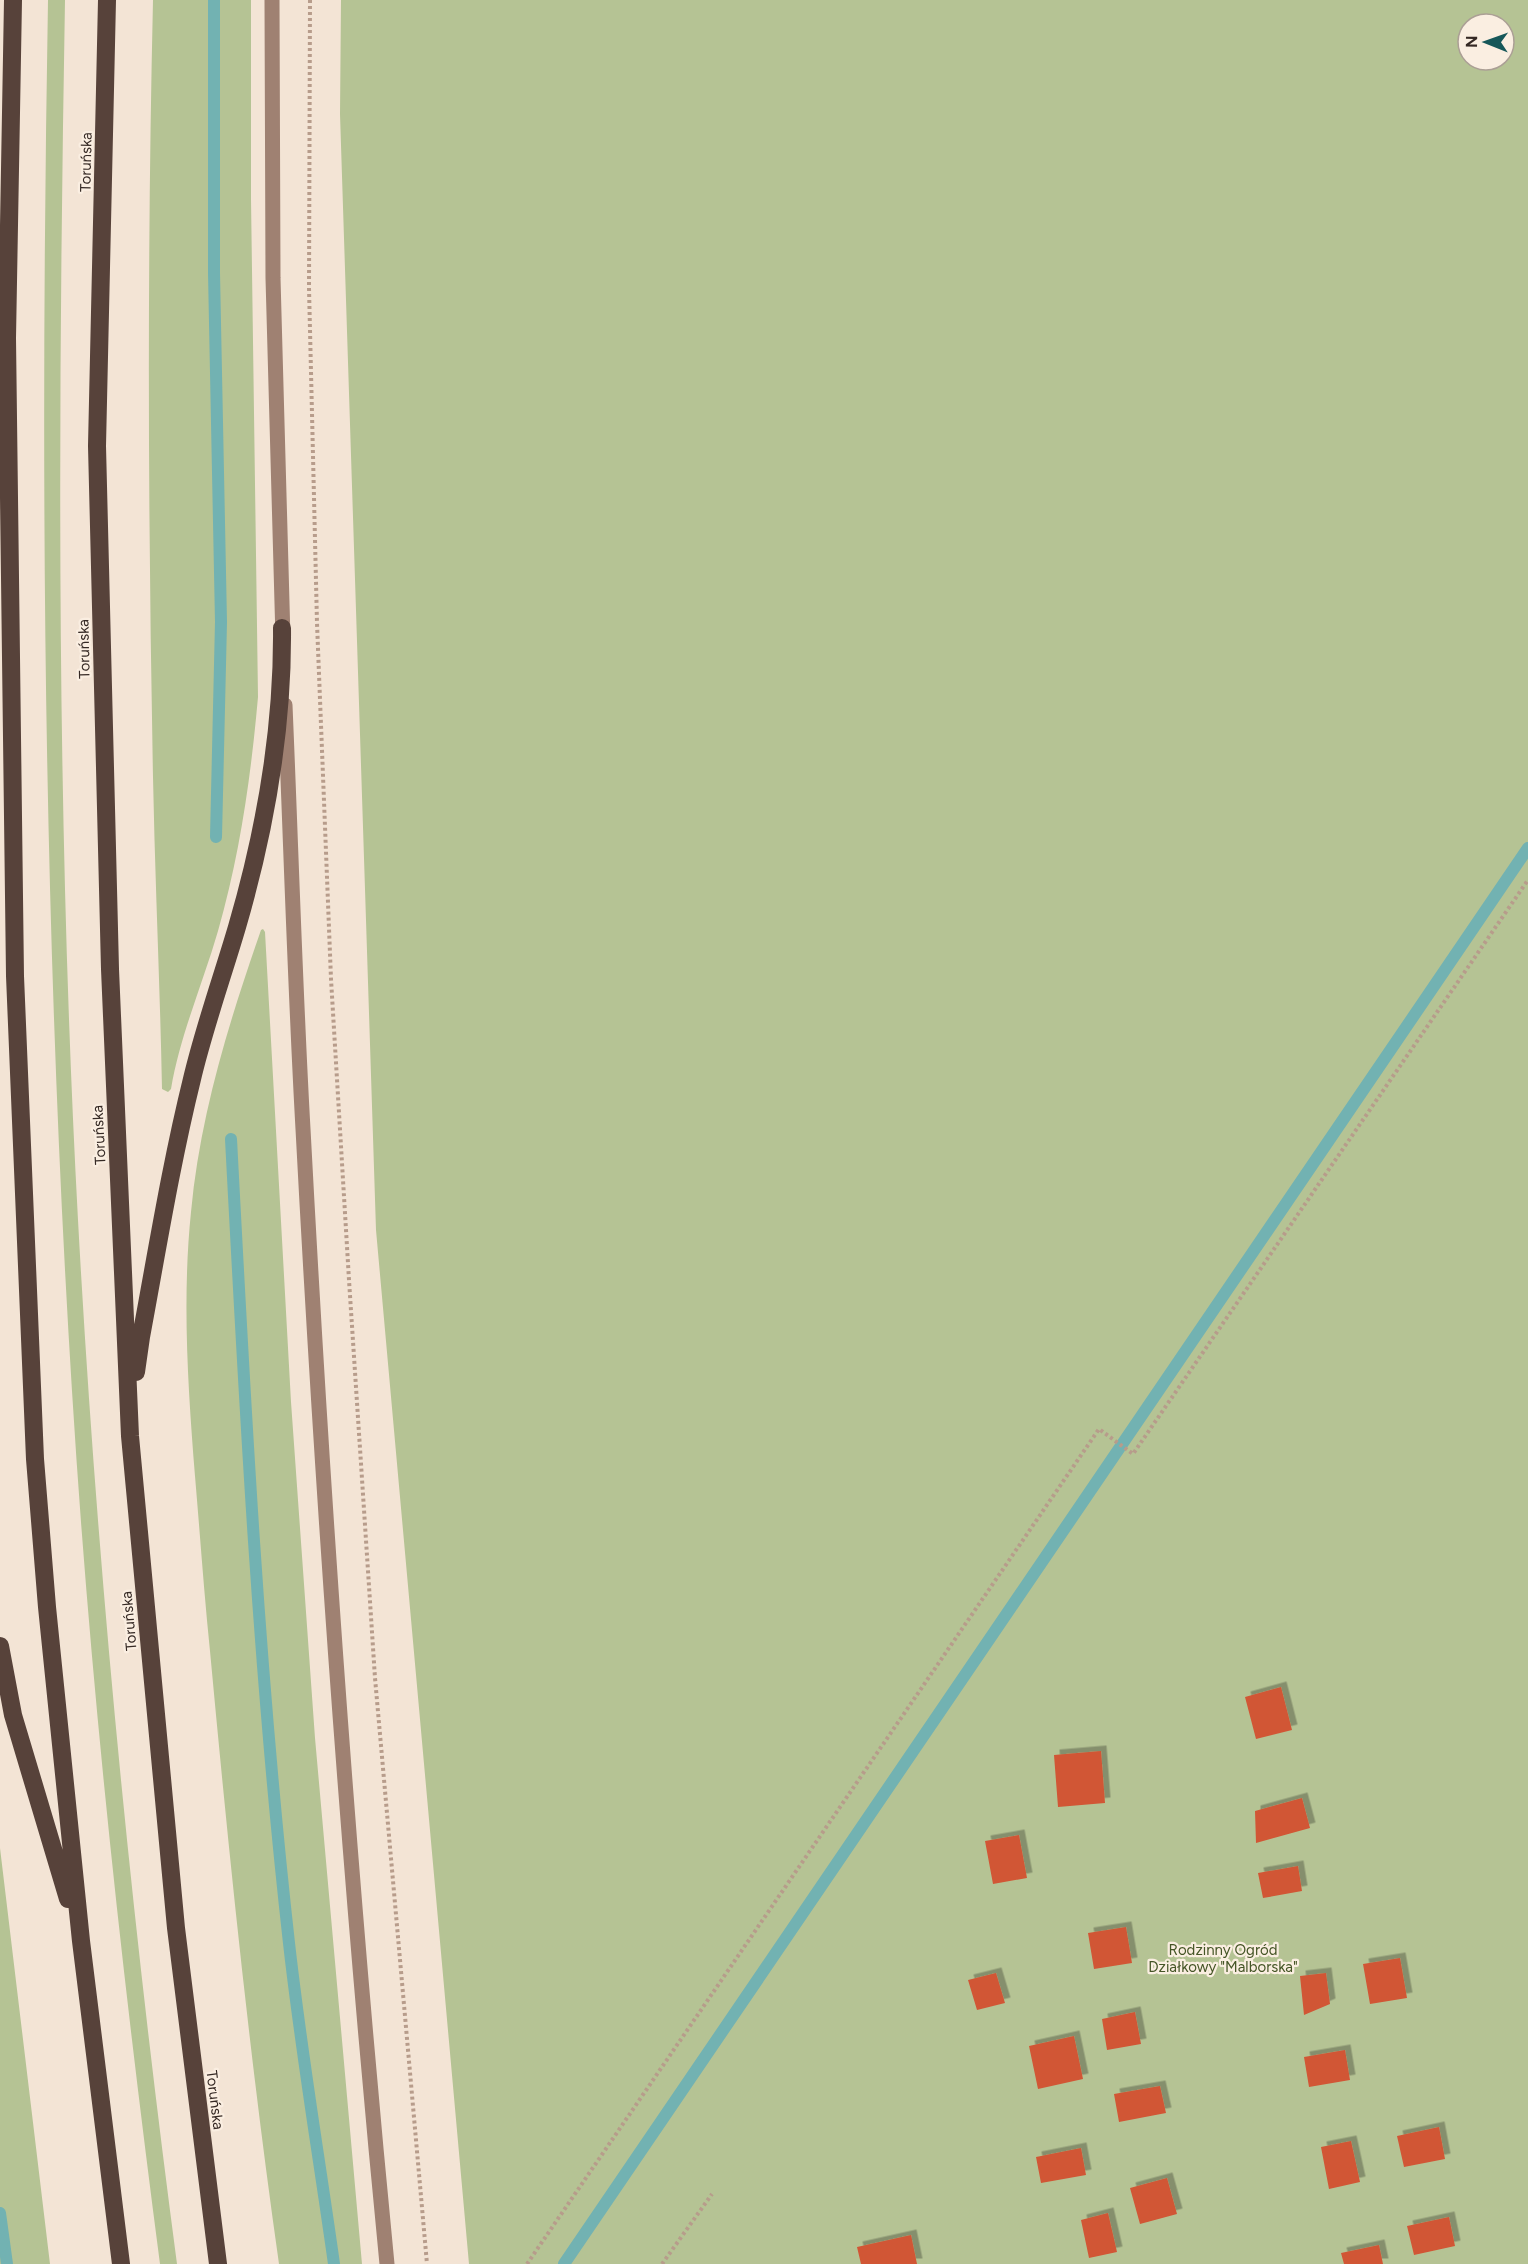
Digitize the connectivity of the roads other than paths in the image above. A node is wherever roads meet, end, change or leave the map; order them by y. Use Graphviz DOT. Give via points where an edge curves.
graph roads {
  1 [pos="13,0"];
  2 [pos="107,0"];
  3 [pos="272,0"];
  4 [pos="282,628"];
  5 [pos="130,1436"];
  6 [pos="0,1646"];
  7 [pos="81,1941"];
  8 [pos="122,2264"];
  9 [pos="218,2264"];
  10 [pos="387,2264"];
  1 -- 7 [label="highway" via="7,338 15,976 35,1459"];
  2 -- 5 [label="highway, Toruńska" via="97,446 110,969"];
  3 -- 4 [label="street" via="273,278"];
  4 -- 5 [label="highway" via="276,738 264,813 237,926 192,1079 141,1336"];
  4 -- 10 [label="street" via="302,1125 324,1492"];
  5 -- 9 [label="highway, Toruńska" via="176,1928"];
  6 -- 7 [label="highway" via="13,1715"];
  7 -- 8 [label="highway"];
}
